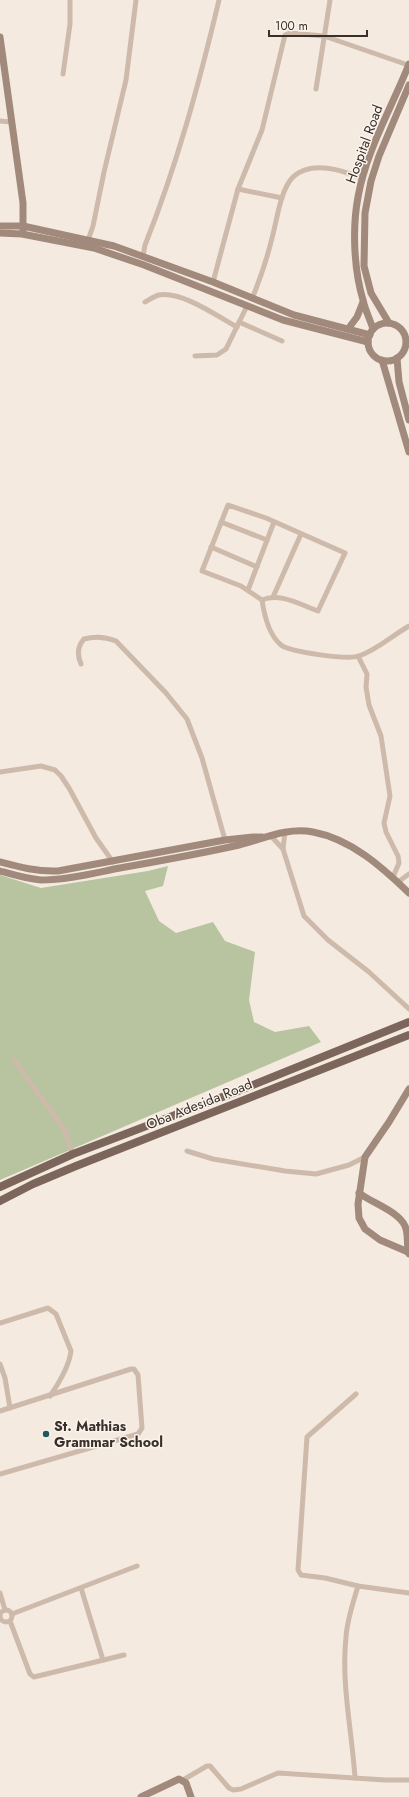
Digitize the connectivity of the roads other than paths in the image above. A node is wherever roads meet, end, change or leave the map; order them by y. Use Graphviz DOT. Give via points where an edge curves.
graph roads {
  1 [pos="70,0"];
  2 [pos="136,0"];
  3 [pos="219,0"];
  4 [pos="330,0"];
  5 [pos="324,36"];
  6 [pos="0,37"];
  7 [pos="2,59"];
  8 [pos="409,65"];
  9 [pos="63,74"];
  10 [pos="409,85"];
  11 [pos="316,89"];
  12 [pos="0,121"];
  13 [pos="11,122"];
  14 [pos="362,179"];
  15 [pos="238,189"];
  16 [pos="282,198"];
  17 [pos="0,226"];
  18 [pos="23,226"];
  19 [pos="0,232"];
  20 [pos="22,234"];
  21 [pos="87,242"];
  22 [pos="142,256"];
  23 [pos="213,282"];
  24 [pos="252,299"];
  25 [pos="145,302"];
  26 [pos="363,302"];
  27 [pos="247,306"];
  28 [pos="389,323"];
  29 [pos="238,324"];
  30 [pos="348,329"];
  31 [pos="372,332"];
  32 [pos="407,338"];
  33 [pos="282,341"];
  34 [pos="368,342"];
  35 [pos="406,353"];
  36 [pos="196,356"];
  37 [pos="397,358"];
  38 [pos="382,360"];
  39 [pos="409,420"];
  40 [pos="409,452"];
  41 [pos="221,522"];
  42 [pos="274,522"];
  43 [pos="301,534"];
  44 [pos="267,540"];
  45 [pos="211,547"];
  46 [pos="257,566"];
  47 [pos="248,590"];
  48 [pos="273,597"];
  49 [pos="262,600"];
  50 [pos="409,626"];
  51 [pos="358,656"];
  52 [pos="81,664"];
  53 [pos="0,772"];
  54 [pos="285,832"];
  55 [pos="270,835"];
  56 [pos="262,837"];
  57 [pos="225,840"];
  58 [pos="283,849"];
  59 [pos="0,862"];
  60 [pos="113,862"];
  61 [pos="0,871"];
  62 [pos="409,874"];
  63 [pos="395,880"];
  64 [pos="409,893"];
  65 [pos="409,1009"];
  66 [pos="409,1022"];
  67 [pos="409,1035"];
  68 [pos="14,1060"];
  69 [pos="409,1089"];
  70 [pos="187,1151"];
  71 [pos="73,1154"];
  72 [pos="365,1157"];
  73 [pos="0,1186"];
  74 [pos="359,1193"];
  75 [pos="0,1201"];
  76 [pos="408,1231"];
  77 [pos="408,1253"];
  78 [pos="0,1323"];
  79 [pos="0,1364"];
  80 [pos="356,1394"];
  81 [pos="50,1396"];
  82 [pos="10,1408"];
  83 [pos="0,1411"];
  84 [pos="0,1474"];
  85 [pos="137,1566"];
  86 [pos="358,1586"];
  87 [pos="81,1588"];
  88 [pos="0,1593"];
  89 [pos="409,1593"];
  90 [pos="5,1610"];
  91 [pos="12,1614"];
  92 [pos="1,1620"];
  93 [pos="10,1621"];
  94 [pos="124,1655"];
  95 [pos="103,1660"];
  96 [pos="355,1778"];
  97 [pos="183,1780"];
  98 [pos="409,1780"];
  99 [pos="141,1797"];
  100 [pos="192,1797"];
  1 -- 9 [label="street" via="70,24"];
  2 -- 21 [label="street" via="126,80 93,226"];
  3 -- 22 [label="street" via="177,157"];
  4 -- 5 [label="street"];
  5 -- 8 [label="street"];
  5 -- 11 [label="street"];
  5 -- 15 [label="street" via="290,32 285,35 262,130"];
  6 -- 7 [label="street"];
  7 -- 13 [label="street"];
  8 -- 14 [label="street, Hospital Road"];
  10 -- 28 [label="street, Hospital Road" via="379,156 365,213 364,266 371,293"];
  12 -- 13 [label="street"];
  13 -- 18 [label="street" via="23,203"];
  14 -- 16 [label="street" via="334,170 307,169 292,178"];
  14 -- 26 [label="street, Hospital Road" via="358,197 356,268"];
  15 -- 16 [label="street"];
  15 -- 23 [label="street"];
  16 -- 24 [label="street" via="261,278"];
  17 -- 18 [label="street"];
  18 -- 20 [label="street"];
  18 -- 21 [label="street"];
  19 -- 20 [label="street"];
  20 -- 21 [label="street"];
  21 -- 22 [label="street" via="114,246"];
  21 -- 27 [label="street"];
  22 -- 23 [label="street"];
  23 -- 24 [label="street"];
  24 -- 30 [label="street" via="300,317"];
  25 -- 29 [label="street" via="159,296 179,298"];
  26 -- 30 [label="street" via="357,317"];
  26 -- 31 [label="street, Hospital Road"];
  27 -- 29 [label="street"];
  27 -- 34 [label="street" via="283,320"];
  28 -- 31 [label="street" via="381,324"];
  28 -- 32 [label="street" via="402,330"];
  29 -- 33 [label="street"];
  29 -- 36 [label="street" via="222,353"];
  30 -- 31 [label="street"];
  31 -- 34 [label="street"];
  32 -- 35 [label="street"];
  34 -- 38 [label="street" via="370,350"];
  35 -- 37 [label="street"];
  37 -- 38 [label="street" via="390,361"];
  37 -- 39 [label="street" via="400,390"];
  38 -- 40 [label="street"];
  41 -- 42 [label="street" via="228,505"];
  41 -- 44 [label="street"];
  41 -- 45 [label="street"];
  42 -- 43 [label="street"];
  42 -- 44 [label="street"];
  43 -- 48 [label="street"];
  43 -- 48 [label="street" via="345,553 318,611"];
  44 -- 46 [label="street"];
  45 -- 46 [label="street"];
  45 -- 47 [label="street" via="202,571"];
  46 -- 47 [label="street"];
  47 -- 49 [label="street"];
  48 -- 49 [label="street"];
  49 -- 51 [label="street" via="275,638 282,646 327,657"];
  50 -- 51 [label="street"];
  51 -- 63 [label="street" via="367,674 369,705 381,736 390,796 384,823 399,863"];
  52 -- 57 [label="street" via="78,652 84,639 110,638 116,641 188,719"];
  53 -- 60 [label="street" via="41,766 54,770 69,788 96,838"];
  54 -- 55 [label="street"];
  54 -- 58 [label="street"];
  54 -- 63 [label="street" via="312,832 337,839 356,849"];
  55 -- 56 [label="street"];
  55 -- 58 [label="street"];
  56 -- 57 [label="street"];
  56 -- 61 [label="street" via="254,842 227,848 71,877 42,880"];
  57 -- 60 [label="street"];
  58 -- 65 [label="street" via="302,909 309,922"];
  59 -- 60 [label="street" via="47,872"];
  62 -- 63 [label="street"];
  63 -- 64 [label="street"];
  66 -- 71 [label="main road, Oba Adesida Road" via="196,1108"];
  67 -- 75 [label="main road, Oba Adesida Road" via="76,1166"];
  68 -- 71 [label="street" via="64,1129"];
  69 -- 72 [label="street"];
  70 -- 72 [label="street" via="213,1159 316,1174 349,1165"];
  71 -- 73 [label="main road, Oba Adesida Road"];
  72 -- 74 [label="street"];
  74 -- 76 [label="street" via="400,1218"];
  74 -- 77 [label="street" via="358,1212 365,1229 380,1240"];
  76 -- 77 [label="street"];
  78 -- 81 [label="street" via="48,1308 56,1314 71,1351 58,1385"];
  79 -- 82 [label="street"];
  80 -- 86 [label="street" via="307,1437 298,1570 301,1576 325,1578"];
  81 -- 82 [label="street"];
  81 -- 84 [label="street" via="134,1369 138,1375 141,1431 131,1437"];
  82 -- 83 [label="street"];
  85 -- 87 [label="street"];
  86 -- 89 [label="street"];
  86 -- 96 [label="street" via="348,1620 345,1654"];
  87 -- 91 [label="street"];
  87 -- 95 [label="street"];
  88 -- 90 [label="street"];
  90 -- 91 [label="street"];
  90 -- 92 [label="street" via="1,1613"];
  91 -- 93 [label="street"];
  92 -- 93 [label="street"];
  93 -- 95 [label="street" via="32,1676"];
  94 -- 95 [label="street"];
  96 -- 97 [label="street" via="278,1773 233,1790 210,1766 207,1766"];
  96 -- 98 [label="street"];
  97 -- 99 [label="street" via="179,1779"];
  97 -- 100 [label="street"];
}
